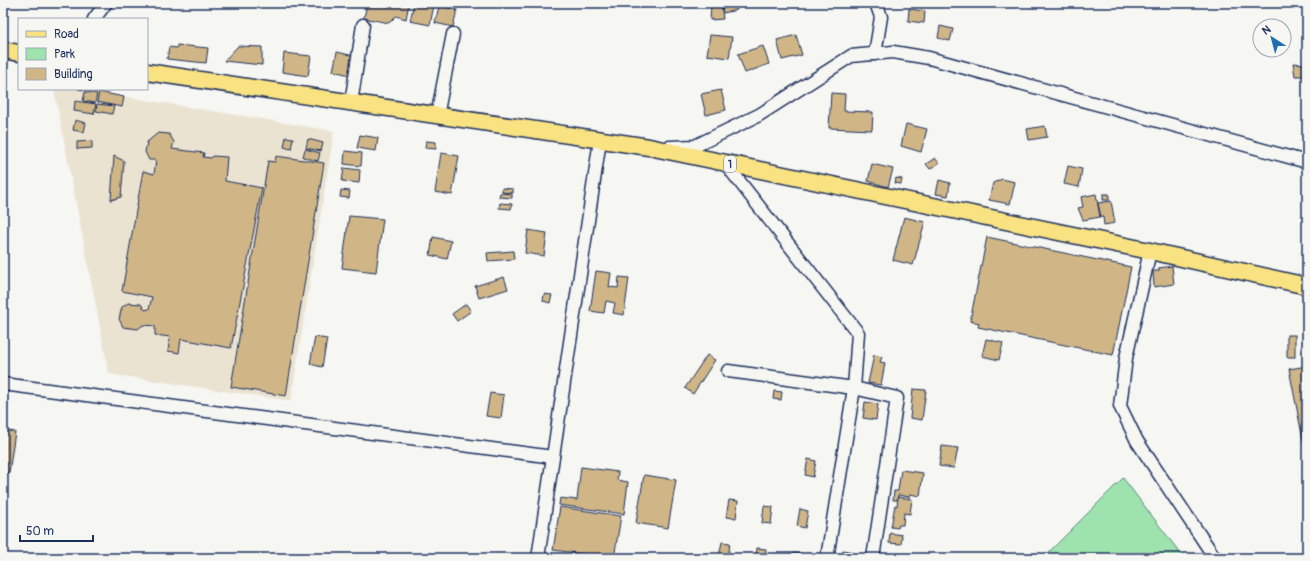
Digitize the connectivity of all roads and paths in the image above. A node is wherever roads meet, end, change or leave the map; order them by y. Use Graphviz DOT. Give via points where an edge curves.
graph roads {
  1 [pos="106,3"];
  2 [pos="876,3"];
  3 [pos="95,18"];
  4 [pos="363,25"];
  5 [pos="453,34"];
  6 [pos="3,50"];
  7 [pos="18,53"];
  8 [pos="875,54"];
  9 [pos="148,72"];
  10 [pos="351,103"];
  11 [pos="437,116"];
  12 [pos="600,140"];
  13 [pos="649,147"];
  14 [pos="1307,162"];
  15 [pos="725,163"];
  16 [pos="1150,251"];
  17 [pos="1307,286"];
  18 [pos="728,372"];
  19 [pos="3,384"];
  20 [pos="854,388"];
  21 [pos="553,457"];
  22 [pos="538,558"];
  23 [pos="827,558"];
  24 [pos="873,558"];
  25 [pos="1215,558"];
  1 -- 3 [label="street"];
  2 -- 8 [label="street" via="881,17"];
  4 -- 10 [label="street"];
  5 -- 11 [label="street"];
  6 -- 7 [label="main road"];
  8 -- 13 [label="street" via="851,56 759,115 695,146"];
  8 -- 14 [label="street" via="892,52 930,58"];
  9 -- 10 [label="main road, 1"];
  10 -- 11 [label="main road, 1"];
  11 -- 12 [label="main road, 1"];
  12 -- 13 [label="main road, 1"];
  12 -- 21 [label="street"];
  13 -- 15 [label="main road, 1"];
  15 -- 16 [label="main road, 1"];
  15 -- 20 [label="street" via="858,333"];
  16 -- 17 [label="main road, 1"];
  16 -- 25 [label="street" via="1126,358 1120,406 1137,441"];
  18 -- 20 [label="street"];
  19 -- 21 [label="street"];
  20 -- 23 [label="street"];
  20 -- 24 [label="street" via="897,398"];
  21 -- 22 [label="street"];
}
